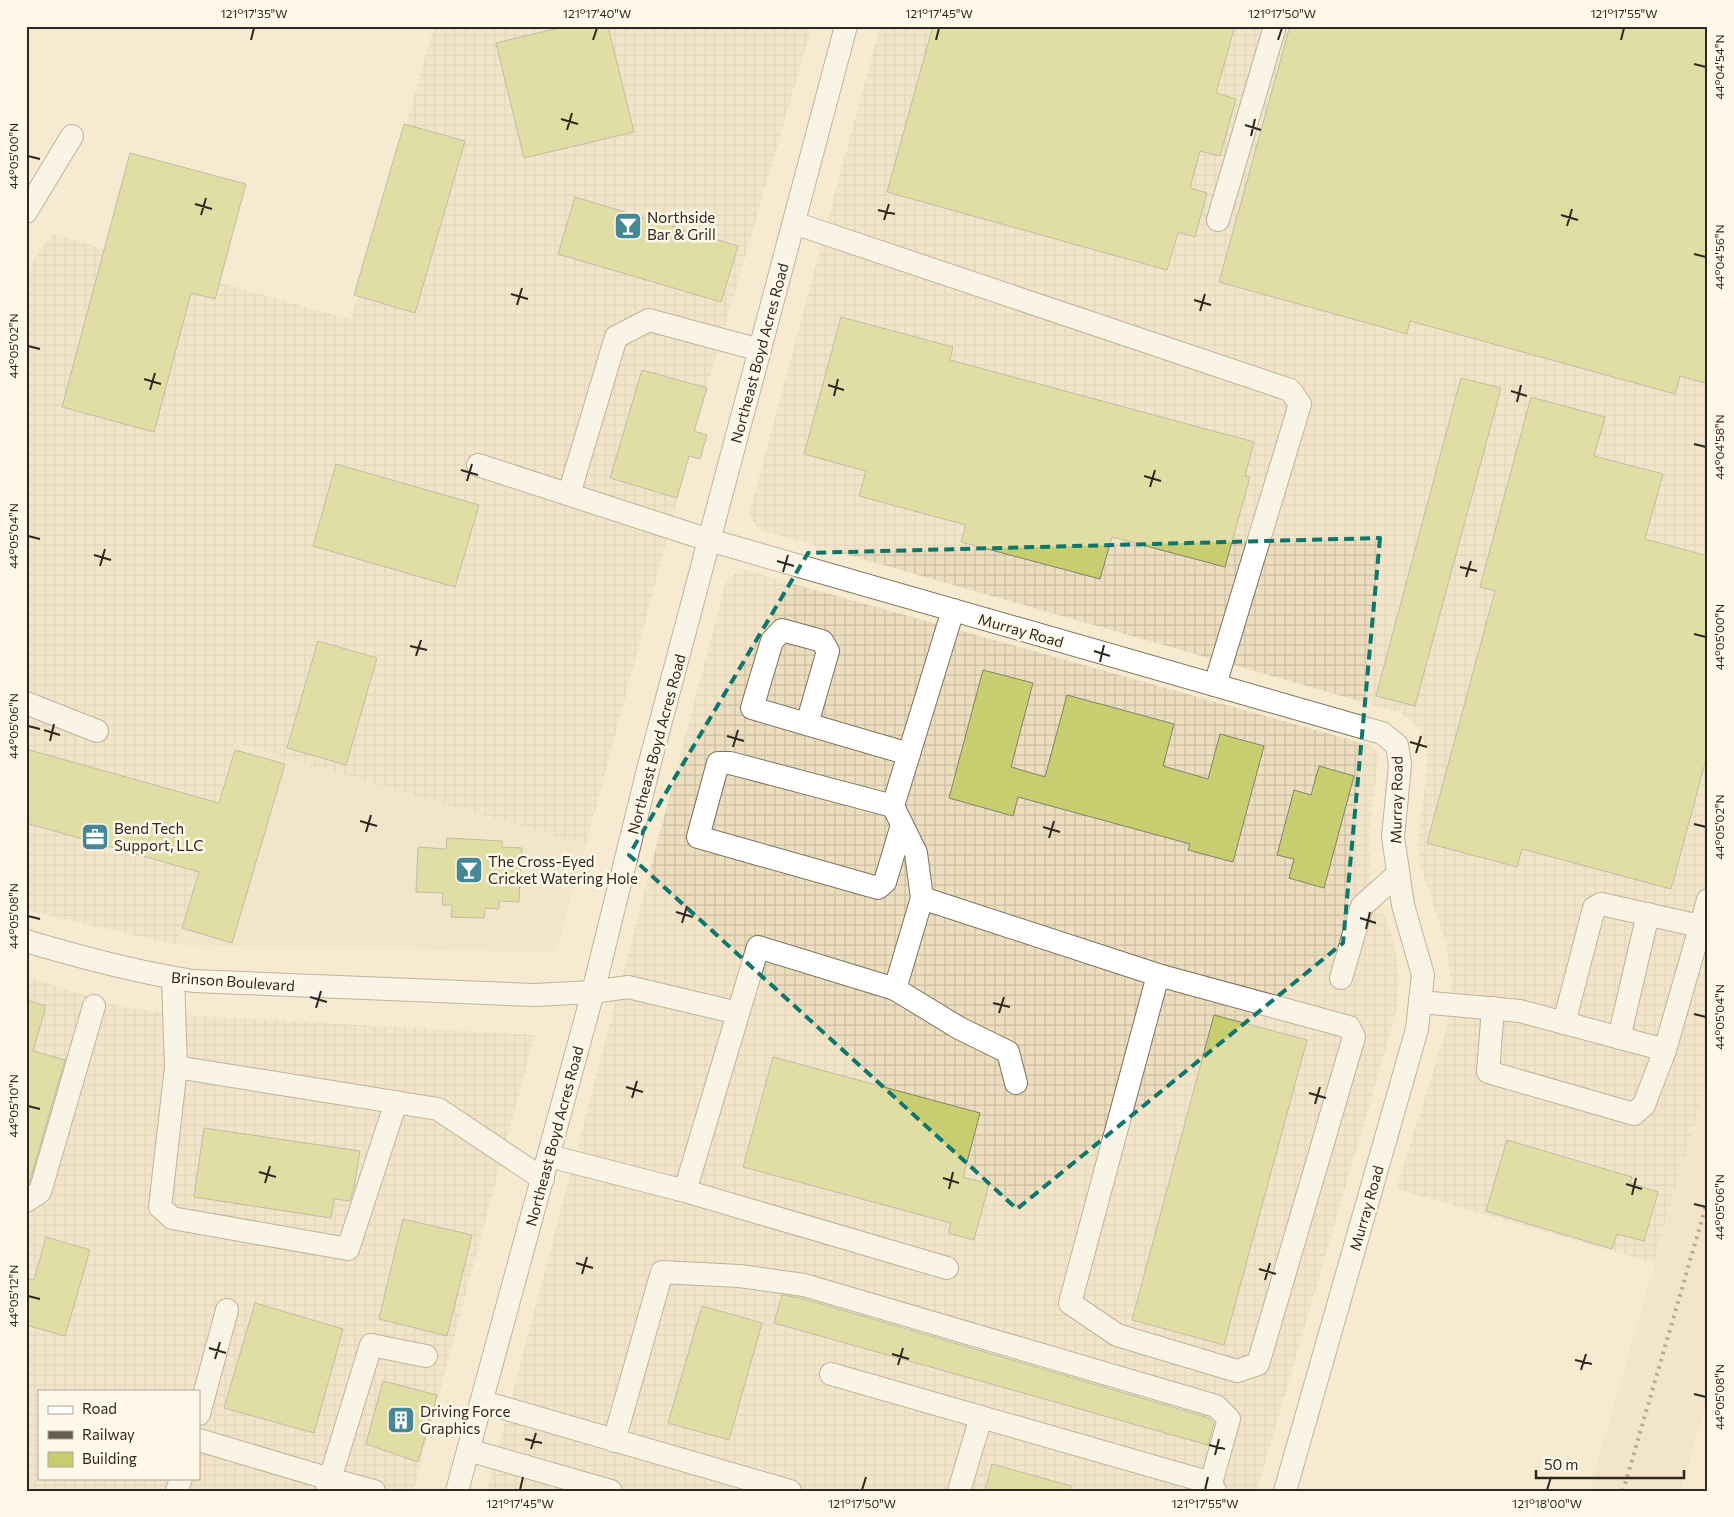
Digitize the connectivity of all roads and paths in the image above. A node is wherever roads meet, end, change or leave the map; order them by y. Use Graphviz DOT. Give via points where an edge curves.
graph roads {
  1 [pos="846,26"];
  2 [pos="1275,26"];
  3 [pos="72,136"];
  4 [pos="26,212"];
  5 [pos="1218,220"];
  6 [pos="794,224"];
  7 [pos="760,350"];
  8 [pos="478,465"];
  9 [pos="569,494"];
  10 [pos="710,540"];
  11 [pos="953,610"];
  12 [pos="1215,685"];
  13 [pos="26,703"];
  14 [pos="807,724"];
  15 [pos="97,731"];
  16 [pos="909,754"];
  17 [pos="898,816"];
  18 [pos="1398,874"];
  19 [pos="922,898"];
  20 [pos="1708,900"];
  21 [pos="1648,914"];
  22 [pos="1700,926"];
  23 [pos="26,941"];
  24 [pos="1158,975"];
  25 [pos="173,978"];
  26 [pos="1341,978"];
  27 [pos="896,989"];
  28 [pos="593,992"];
  29 [pos="1420,1002"];
  30 [pos="94,1006"];
  31 [pos="1493,1008"];
  32 [pos="738,1013"];
  33 [pos="1564,1023"];
  34 [pos="1618,1038"];
  35 [pos="1665,1050"];
  36 [pos="176,1067"];
  37 [pos="1016,1083"];
  38 [pos="396,1102"];
  39 [pos="549,1156"];
  40 [pos="543,1179"];
  41 [pos="685,1192"];
  42 [pos="26,1201"];
  43 [pos="947,1268"];
  44 [pos="227,1310"];
  45 [pos="426,1356"];
  46 [pos="831,1374"];
  47 [pos="482,1402"];
  48 [pos="200,1410"];
  49 [pos="981,1417"];
  50 [pos="200,1440"];
  51 [pos="614,1440"];
  52 [pos="468,1450"];
  53 [pos="329,1485"];
  54 [pos="1213,1487"];
  55 [pos="374,1491"];
  56 [pos="457,1491"];
  57 [pos="611,1491"];
  58 [pos="790,1491"];
  59 [pos="959,1491"];
  60 [pos="1285,1491"];
  1 -- 6 [label="street, Northeast Boyd Acres Road"];
  2 -- 5 [label="street"];
  3 -- 4 [label="street"];
  6 -- 7 [label="street, Northeast Boyd Acres Road"];
  6 -- 12 [label="street" via="1290,390 1300,404"];
  7 -- 9 [label="street" via="649,320 616,337"];
  7 -- 10 [label="street, Northeast Boyd Acres Road"];
  8 -- 9 [label="street, Murray Road"];
  9 -- 10 [label="street, Murray Road"];
  10 -- 11 [label="street, Murray Road"];
  10 -- 28 [label="street, Northeast Boyd Acres Road"];
  11 -- 12 [label="street, Murray Road"];
  11 -- 16 [label="street"];
  12 -- 18 [label="street, Murray Road" via="1382,733 1397,745 1400,765 1392,837"];
  13 -- 15 [label="street"];
  14 -- 16 [label="street"];
  16 -- 17 [label="street"];
  17 -- 17 [label="street" via="885,882 878,888 698,837 718,763 730,763"];
  17 -- 19 [label="street" via="916,853"];
  18 -- 26 [label="street" via="1362,906"];
  18 -- 29 [label="street, Murray Road" via="1403,905 1423,975"];
  19 -- 24 [label="street"];
  19 -- 27 [label="street"];
  20 -- 22 [label="street"];
  21 -- 22 [label="street"];
  21 -- 33 [label="street" via="1601,904 1594,908"];
  21 -- 34 [label="street"];
  22 -- 35 [label="street"];
  23 -- 25 [label="street, Brinson Boulevard"];
  24 -- 24 [label="street" via="1349,1027 1354,1037 1258,1364 1237,1371 1117,1335 1070,1303"];
  25 -- 28 [label="street, Brinson Boulevard" via="534,996"];
  25 -- 36 [label="street"];
  27 -- 32 [label="street" via="758,947"];
  27 -- 37 [label="street" via="959,1028 1008,1052"];
  28 -- 32 [label="street, Brinson Boulevard" via="628,987"];
  28 -- 39 [label="street, Northeast Boyd Acres Road"];
  29 -- 31 [label="street"];
  29 -- 60 [label="street, Murray Road" via="1417,1028"];
  30 -- 42 [label="street" via="40,1192"];
  31 -- 33 [label="street" via="1520,1011"];
  31 -- 35 [label="street" via="1488,1072 1634,1114 1644,1105"];
  32 -- 41 [label="street"];
  33 -- 34 [label="street"];
  34 -- 35 [label="street"];
  36 -- 38 [label="street"];
  36 -- 38 [label="street" via="160,1208 172,1218 348,1249"];
  38 -- 40 [label="street" via="438,1109"];
  39 -- 40 [label="street, Northeast Boyd Acres Road"];
  39 -- 41 [label="street"];
  40 -- 47 [label="street, Northeast Boyd Acres Road"];
  41 -- 43 [label="street"];
  44 -- 48 [label="street"];
  45 -- 53 [label="street" via="371,1345"];
  46 -- 49 [label="street"];
  47 -- 51 [label="street"];
  47 -- 52 [label="street, Northeast Boyd Acres Road"];
  49 -- 54 [label="street"];
  49 -- 59 [label="street"];
  50 -- 53 [label="street"];
  51 -- 54 [label="street" via="662,1272 739,1276 804,1285 1216,1406 1229,1419"];
  51 -- 58 [label="street"];
  52 -- 56 [label="street, Northeast Boyd Acres Road"];
  52 -- 57 [label="street"];
  53 -- 55 [label="street"];
}
